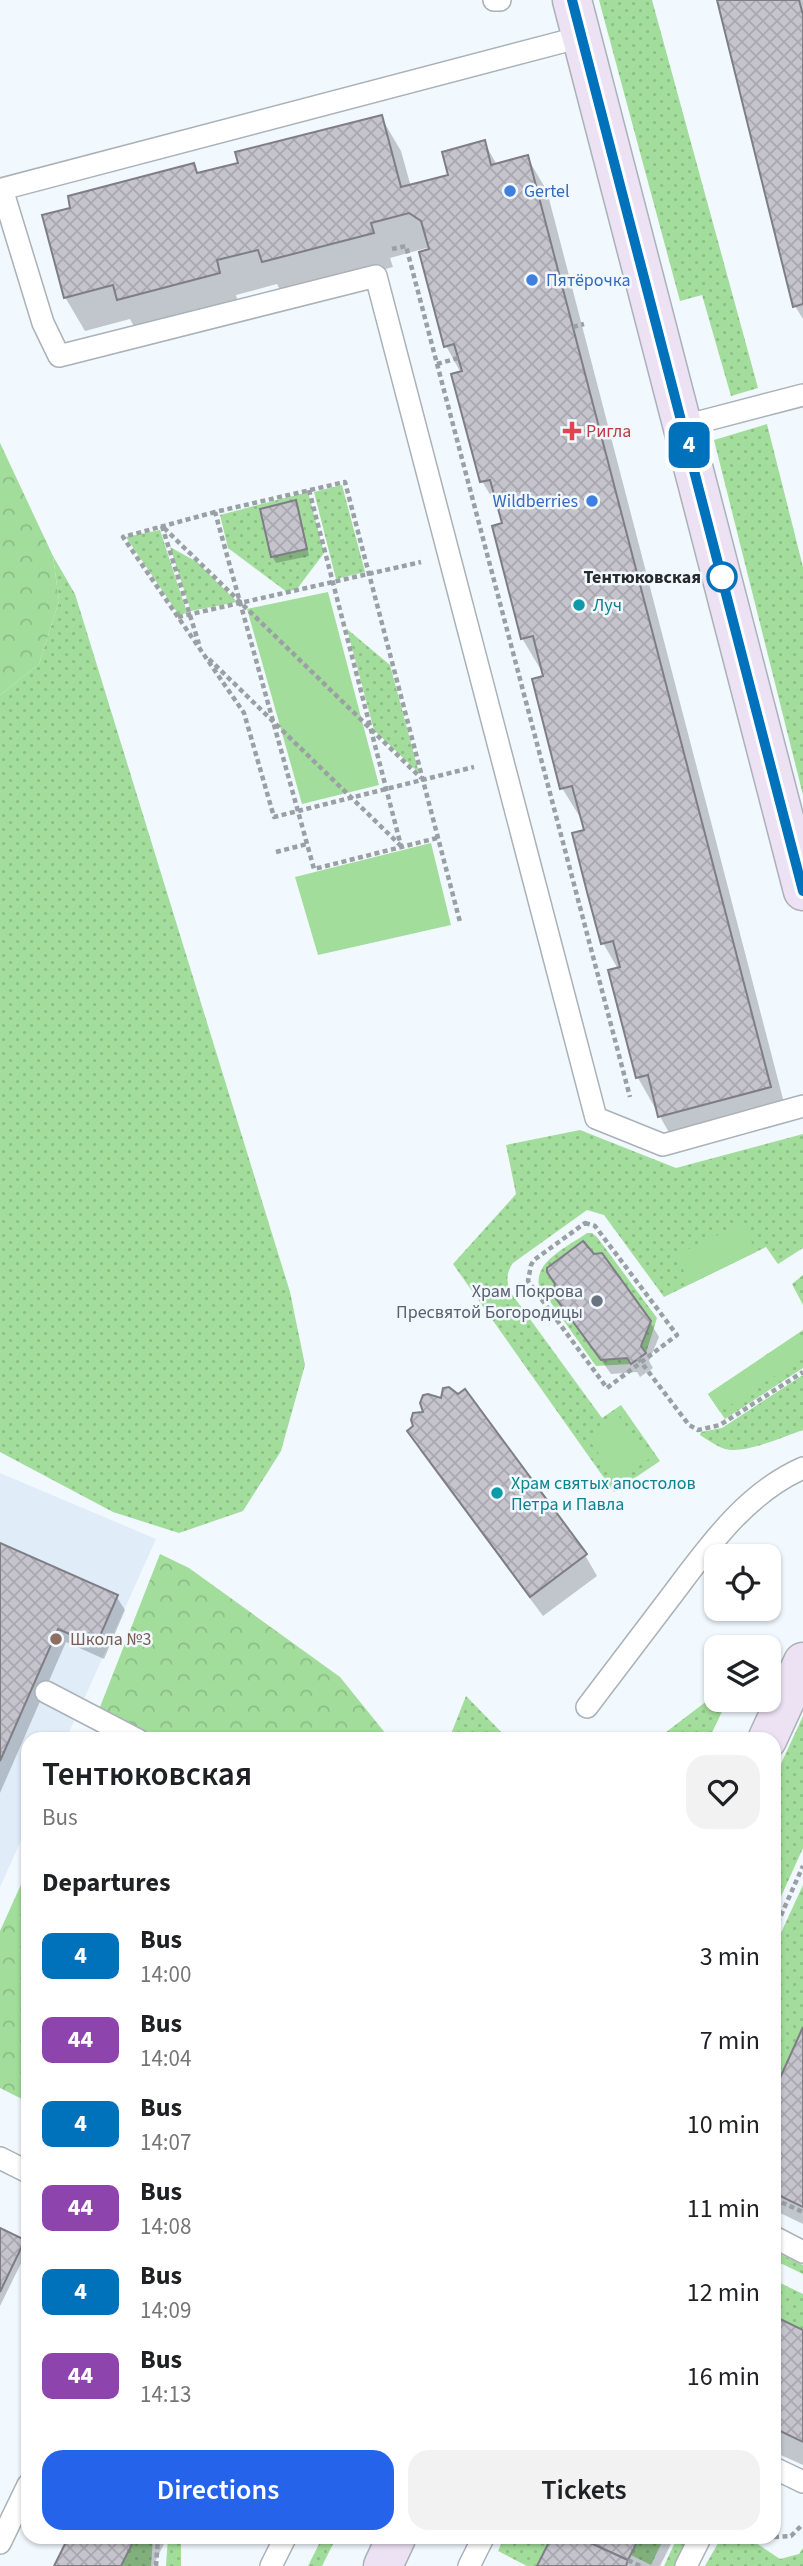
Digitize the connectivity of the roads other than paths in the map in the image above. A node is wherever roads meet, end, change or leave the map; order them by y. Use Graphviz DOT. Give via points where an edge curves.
graph roads {
  1 [pos="494,0"];
  2 [pos="500,0"];
  3 [pos="572,0"];
  4 [pos="581,37"];
  5 [pos="803,395"];
  6 [pos="684,426"];
  7 [pos="803,891"];
  8 [pos="803,1105"];
  9 [pos="803,1468"];
  10 [pos="803,1662"];
  11 [pos="46,1692"];
  12 [pos="587,1707"];
  13 [pos="123,1732"];
  14 [pos="771,1732"];
  15 [pos="0,2158"];
  16 [pos="21,2168"];
  17 [pos="781,2241"];
  18 [pos="803,2252"];
  19 [pos="781,2471"];
  20 [pos="803,2482"];
  21 [pos="21,2500"];
  22 [pos="0,2543"];
  23 [pos="282,2544"];
  24 [pos="393,2544"];
  25 [pos="480,2544"];
  26 [pos="696,2544"];
  27 [pos="271,2566"];
  28 [pos="383,2566"];
  29 [pos="469,2566"];
  30 [pos="686,2566"];
  1 -- 2 [label="lane"];
  3 -- 4 [label="street"];
  4 -- 6 [label="street"];
  4 -- 8 [label="lane" via="2,189 44,323 59,356 376,276 596,1118 663,1144"];
  5 -- 6 [label="lane"];
  6 -- 7 [label="street"];
  9 -- 12 [label="lane" via="786,1475 723,1529"];
  10 -- 14 [label="street"];
  11 -- 13 [label="lane"];
  15 -- 16 [label="lane"];
  17 -- 18 [label="lane"];
  19 -- 20 [label="lane"];
  21 -- 22 [label="lane"];
  23 -- 27 [label="lane"];
  24 -- 28 [label="street"];
  25 -- 29 [label="lane"];
  26 -- 30 [label="lane"];
}
